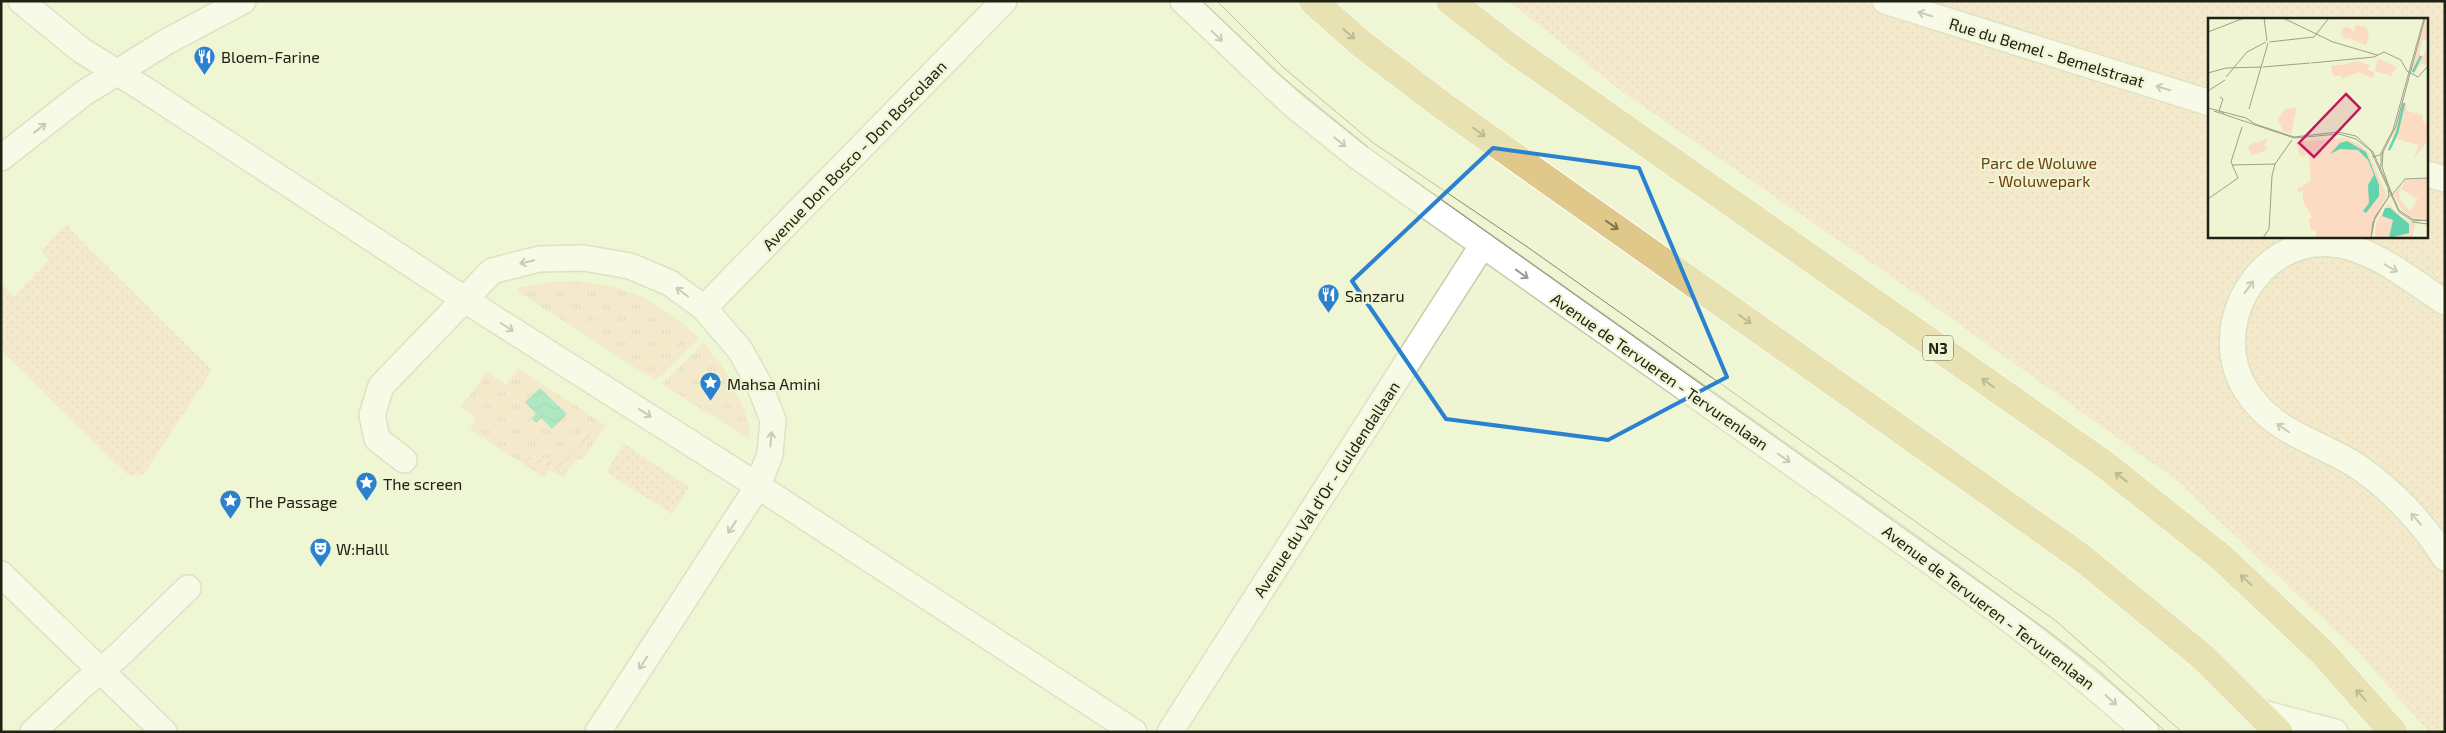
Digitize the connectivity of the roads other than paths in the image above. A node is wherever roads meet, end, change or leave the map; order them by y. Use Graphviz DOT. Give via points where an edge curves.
graph roads {
  1 [pos="21,1"];
  2 [pos="243,1"];
  3 [pos="1004,1"];
  4 [pos="1183,1"];
  5 [pos="1313,1"];
  6 [pos="1450,1"];
  7 [pos="1885,1"];
  8 [pos="117,72"];
  9 [pos="2208,102"];
  10 [pos="1,158"];
  11 [pos="2428,174"];
  12 [pos="2445,179"];
  13 [pos="1482,246"];
  14 [pos="466,300"];
  15 [pos="2445,302"];
  16 [pos="704,308"];
  17 [pos="404,460"];
  18 [pos="758,486"];
  19 [pos="2445,558"];
  20 [pos="1,574"];
  21 [pos="188,588"];
  22 [pos="101,671"];
  23 [pos="2259,712"];
  24 [pos="33,732"];
  25 [pos="164,732"];
  26 [pos="598,732"];
  27 [pos="1134,732"];
  28 [pos="1170,732"];
  29 [pos="2146,732"];
  30 [pos="2278,732"];
  31 [pos="2335,732"];
  32 [pos="2394,732"];
  1 -- 8 [label="street" via="81,50"];
  2 -- 8 [label="street"];
  3 -- 16 [label="street, Avenue Don Bosco - Don Boscolaan"];
  4 -- 13 [label="street, Avenue de Tervueren - Tervurenlaan, one-way" via="1291,103 1357,156"];
  5 -- 23 [label="main road, one-way" via="1359,42 1443,106 2082,558 2204,658"];
  32 -- 6 [label="main road, N3, one-way" via="2323,653 2222,558 2104,464 1512,49"];
  9 -- 7 [label="street, Rue du Bemel - Bemelstraat, one-way"];
  10 -- 8 [label="street, one-way" via="84,93"];
  8 -- 14 [label="street"];
  11 -- 12 [label="street"];
  13 -- 28 [label="street, Avenue du Val d'Or - Guldendallaan"];
  13 -- 29 [label="street, Avenue de Tervueren - Tervurenlaan, one-way" via="1941,569 2043,644"];
  16 -- 14 [label="street, one-way" via="670,283 630,266 584,258 539,259 492,270"];
  14 -- 17 [label="street" via="382,386 372,415 377,438"];
  14 -- 18 [label="street, one-way"];
  19 -- 15 [label="street, one-way" via="2410,513 2360,468 2289,432 2266,414 2239,376 2233,360 2232,342 2242,296 2263,269 2288,253 2317,243 2356,249"];
  18 -- 16 [label="street, one-way" via="770,454 773,420 760,384 740,350"];
  18 -- 26 [label="street, one-way"];
  18 -- 27 [label="street"];
  20 -- 22 [label="street"];
  21 -- 22 [label="street"];
  22 -- 24 [label="street"];
  22 -- 25 [label="street"];
  23 -- 30 [label="main road"];
  23 -- 31 [label="street"];
}
